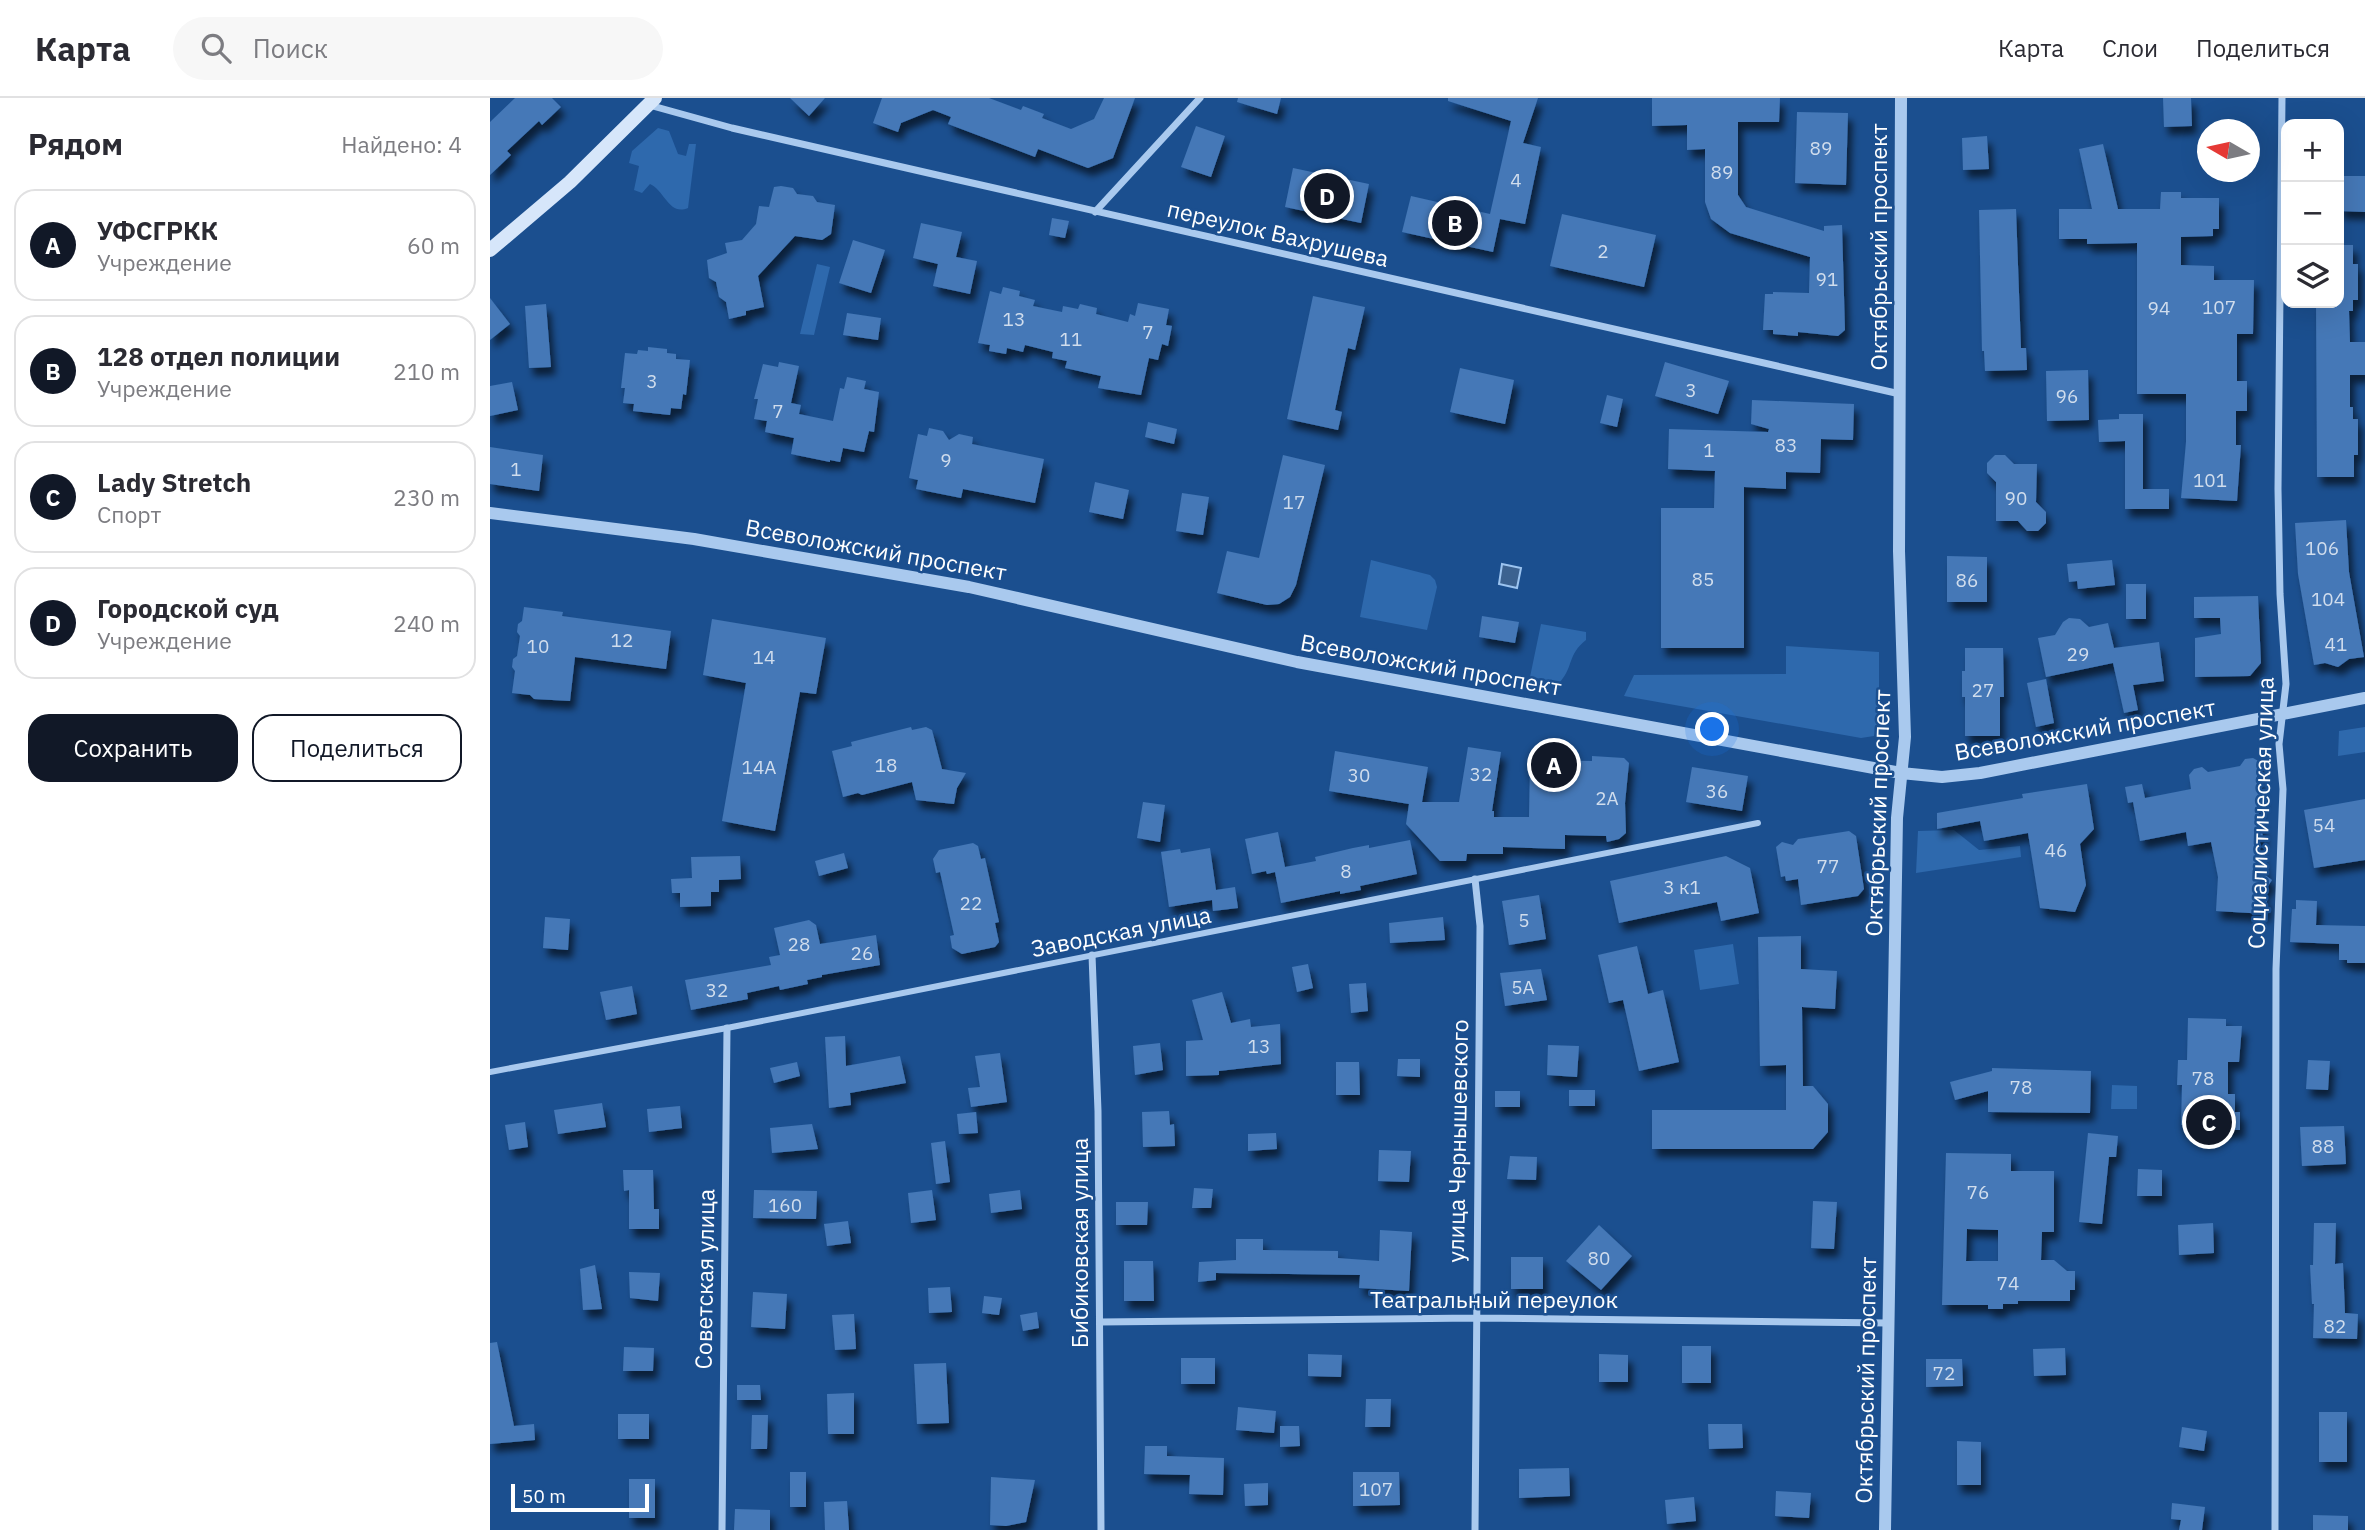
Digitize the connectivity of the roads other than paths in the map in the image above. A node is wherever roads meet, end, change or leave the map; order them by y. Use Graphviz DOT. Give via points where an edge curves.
graph roads {
  1 [pos="1200,98"];
  2 [pos="1901,98"];
  3 [pos="2282,98"];
  4 [pos="652,102"];
  5 [pos="1094,212"];
  6 [pos="490,250"];
  7 [pos="1900,394"];
  8 [pos="490,513"];
  9 [pos="2365,698"];
  10 [pos="2281,715"];
  11 [pos="1901,773"];
  12 [pos="1758,823"];
  13 [pos="1475,879"];
  14 [pos="1092,955"];
  15 [pos="727,1028"];
  16 [pos="490,1072"];
  17 [pos="1475,1318"];
  18 [pos="1100,1322"];
  19 [pos="1888,1323"];
  20 [pos="722,1530"];
  21 [pos="1101,1530"];
  22 [pos="1475,1530"];
  23 [pos="1885,1530"];
  24 [pos="2275,1530"];
  1 -- 5 [label="street"];
  2 -- 7 [label="street, Октябрьский проспект"];
  3 -- 10 [label="street, Социалистическая улица" via="2278,489 2286,684"];
  4 -- 5 [label="street, переулок Вахрушева" via="743,130"];
  4 -- 6 [label="main road" via="570,182"];
  5 -- 7 [label="street, переулок Вахрушева"];
  7 -- 11 [label="street, Октябрьский проспект" via="1905,737"];
  8 -- 11 [label="street, Всеволожский проспект" via="678,537 931,580 1297,662"];
  9 -- 10 [label="street, Всеволожский проспект"];
  10 -- 11 [label="street, Всеволожский проспект" via="1980,774"];
  10 -- 24 [label="street, Социалистическая улица"];
  11 -- 19 [label="street, Октябрьский проспект"];
  12 -- 13 [label="street, Заводская улица"];
  13 -- 14 [label="street, Заводская улица"];
  13 -- 17 [label="street, улица Чернышевского" via="1480,926"];
  14 -- 15 [label="street, Заводская улица"];
  14 -- 18 [label="street, Бибиковская улица"];
  15 -- 16 [label="street, Заводская улица"];
  15 -- 20 [label="street, Советская улица"];
  17 -- 18 [label="street, Театральный переулок"];
  17 -- 19 [label="street, Театральный переулок"];
  17 -- 22 [label="street, улица Чернышевского"];
  18 -- 21 [label="street, Бибиковская улица"];
  19 -- 23 [label="street, Октябрьский проспект"];
}
